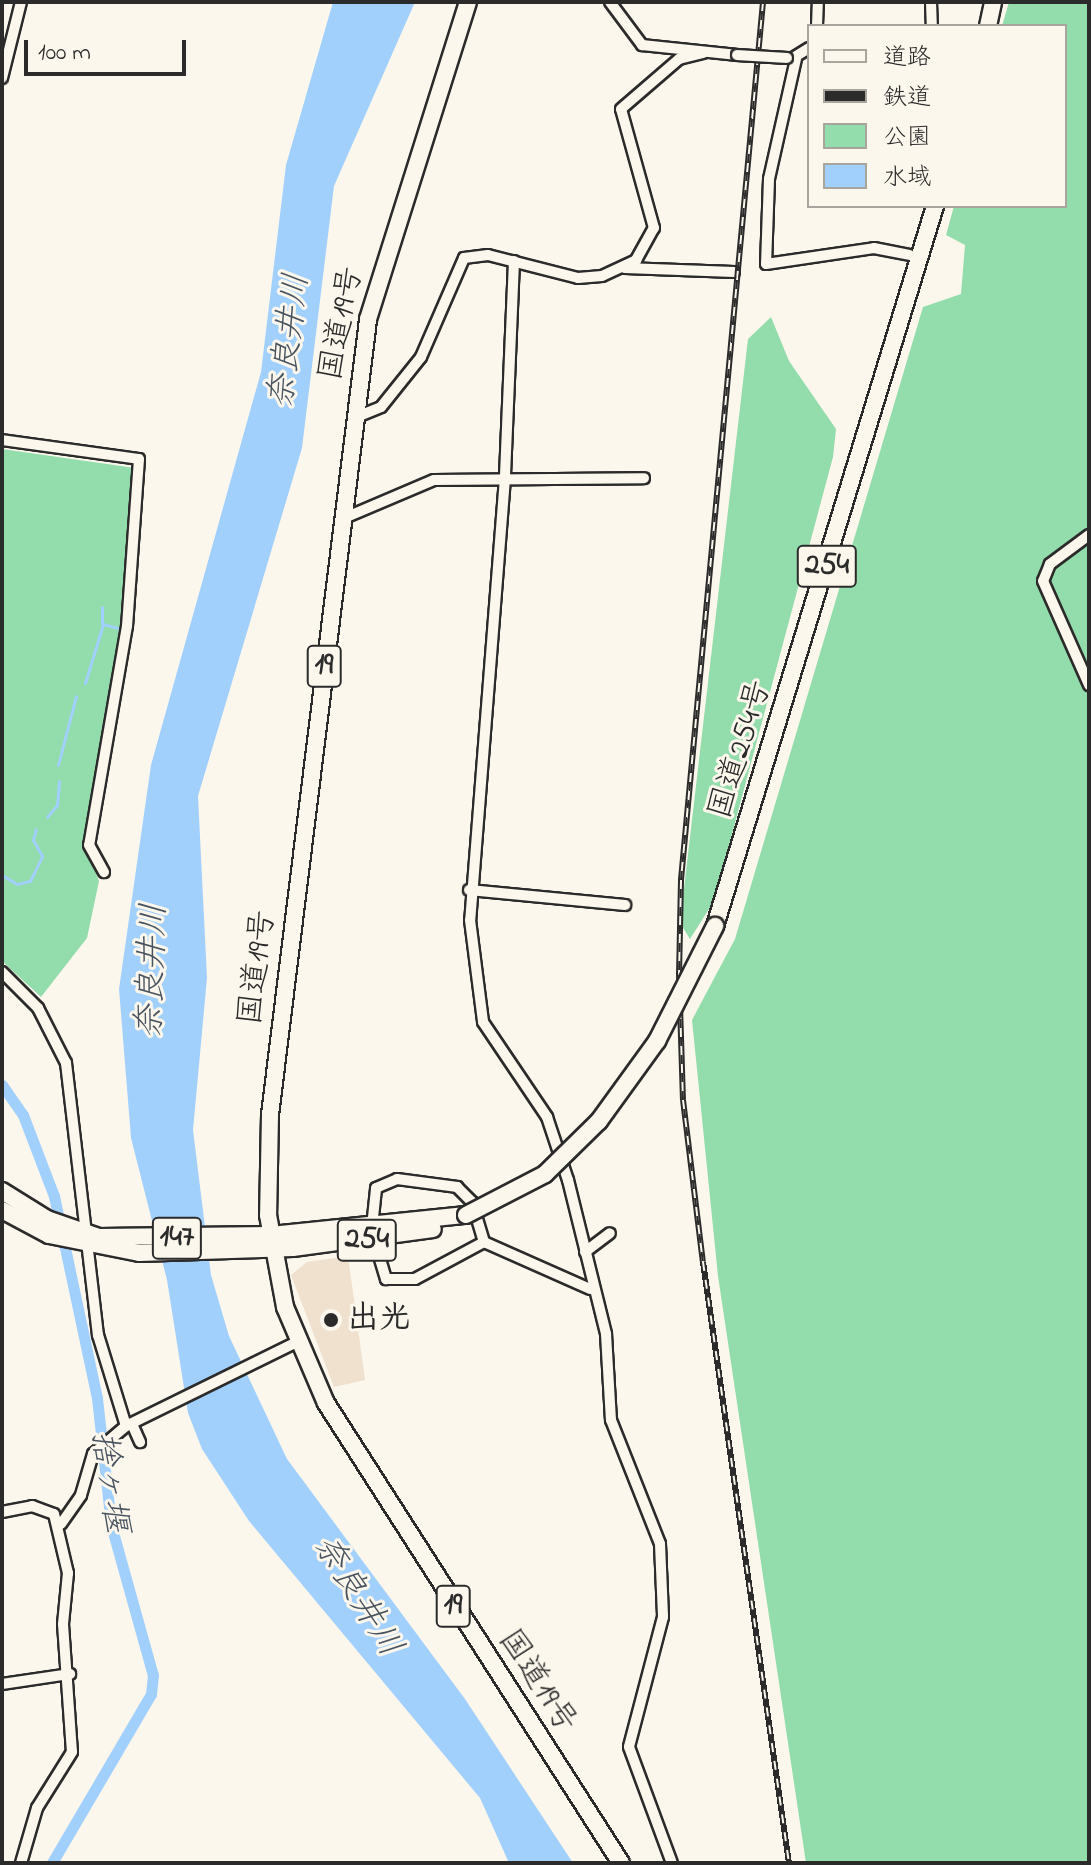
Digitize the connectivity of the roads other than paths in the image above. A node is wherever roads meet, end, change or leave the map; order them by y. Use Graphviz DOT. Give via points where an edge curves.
graph roads {
  1 [pos="21,2"];
  2 [pos="468,2"];
  3 [pos="610,2"];
  4 [pos="818,2"];
  5 [pos="931,2"];
  6 [pos="993,2"];
  7 [pos="817,24"];
  8 [pos="932,24"];
  9 [pos="988,24"];
  10 [pos="807,49"];
  11 [pos="703,53"];
  12 [pos="792,58"];
  13 [pos="2,78"];
  14 [pos="934,208"];
  15 [pos="909,255"];
  16 [pos="514,261"];
  17 [pos="625,268"];
  18 [pos="734,272"];
  19 [pos="354,418"];
  20 [pos="2,440"];
  21 [pos="505,478"];
  22 [pos="644,478"];
  23 [pos="342,519"];
  24 [pos="1089,535"];
  25 [pos="1089,685"];
  26 [pos="104,872"];
  27 [pos="469,890"];
  28 [pos="625,905"];
  29 [pos="2,972"];
  30 [pos="2,1191"];
  31 [pos="2,1210"];
  32 [pos="48,1227"];
  33 [pos="373,1233"];
  34 [pos="610,1233"];
  35 [pos="87,1240"];
  36 [pos="262,1242"];
  37 [pos="484,1242"];
  38 [pos="585,1252"];
  39 [pos="590,1289"];
  40 [pos="297,1342"];
  41 [pos="132,1423"];
  42 [pos="140,1442"];
  43 [pos="2,1512"];
  44 [pos="61,1524"];
  45 [pos="70,1674"];
  46 [pos="2,1684"];
  47 [pos="21,1863"];
  48 [pos="621,1863"];
  49 [pos="672,1863"];
  1 -- 13 [label="street"];
  2 -- 19 [label="highway, 国道19号 / 19" via="378,279"];
  3 -- 11 [label="street" via="642,45"];
  4 -- 7 [label="street"];
  5 -- 8 [label="street"];
  6 -- 9 [label="highway"];
  10 -- 12 [label="street"];
  11 -- 12 [label="street, bridge"];
  11 -- 17 [label="street" via="679,59 621,109 654,228"];
  12 -- 15 [label="street" via="769,179 766,264 874,248"];
  14 -- 33 [label="highway, 国道254号 / 254, bridge" via="715,926 657,1041 599,1121 545,1174 462,1216"];
  16 -- 17 [label="street" via="578,278"];
  16 -- 19 [label="street" via="480,253 460,262 421,357 381,407"];
  16 -- 21 [label="street"];
  17 -- 18 [label="street"];
  19 -- 23 [label="highway, 国道19号 / 19"];
  20 -- 26 [label="street" via="139,459 127,626 89,845"];
  21 -- 22 [label="street"];
  21 -- 23 [label="street" via="434,480"];
  21 -- 27 [label="street"];
  23 -- 36 [label="highway, 国道19号 / 19" via="270,1115"];
  24 -- 25 [label="street" via="1050,564 1043,581"];
  27 -- 28 [label="street"];
  27 -- 38 [label="street" via="483,1022 547,1117"];
  29 -- 35 [label="street" via="38,1008 66,1063"];
  30 -- 32 [label="highway, 147"];
  31 -- 32 [label="highway, 147"];
  32 -- 35 [label="highway, 147"];
  33 -- 36 [label="highway, 国道254号 / 254"];
  33 -- 37 [label="street" via="378,1270 398,1281"];
  33 -- 37 [label="street" via="376,1188 397,1179 457,1187 472,1202"];
  34 -- 38 [label="street"];
  35 -- 36 [label="highway, 147"];
  35 -- 41 [label="street" via="104,1367"];
  36 -- 40 [label="highway, 国道19号 / 19"];
  37 -- 39 [label="street"];
  38 -- 39 [label="street"];
  39 -- 49 [label="street" via="606,1334 611,1420 663,1560 663,1617 629,1747"];
  40 -- 41 [label="street"];
  40 -- 48 [label="highway, 国道19号 / 19" via="376,1486"];
  41 -- 42 [label="street"];
  41 -- 44 [label="street" via="93,1454 81,1495"];
  43 -- 44 [label="street" via="41,1507"];
  44 -- 45 [label="street"];
  45 -- 46 [label="street"];
  45 -- 47 [label="street" via="72,1752 37,1808"];
}
